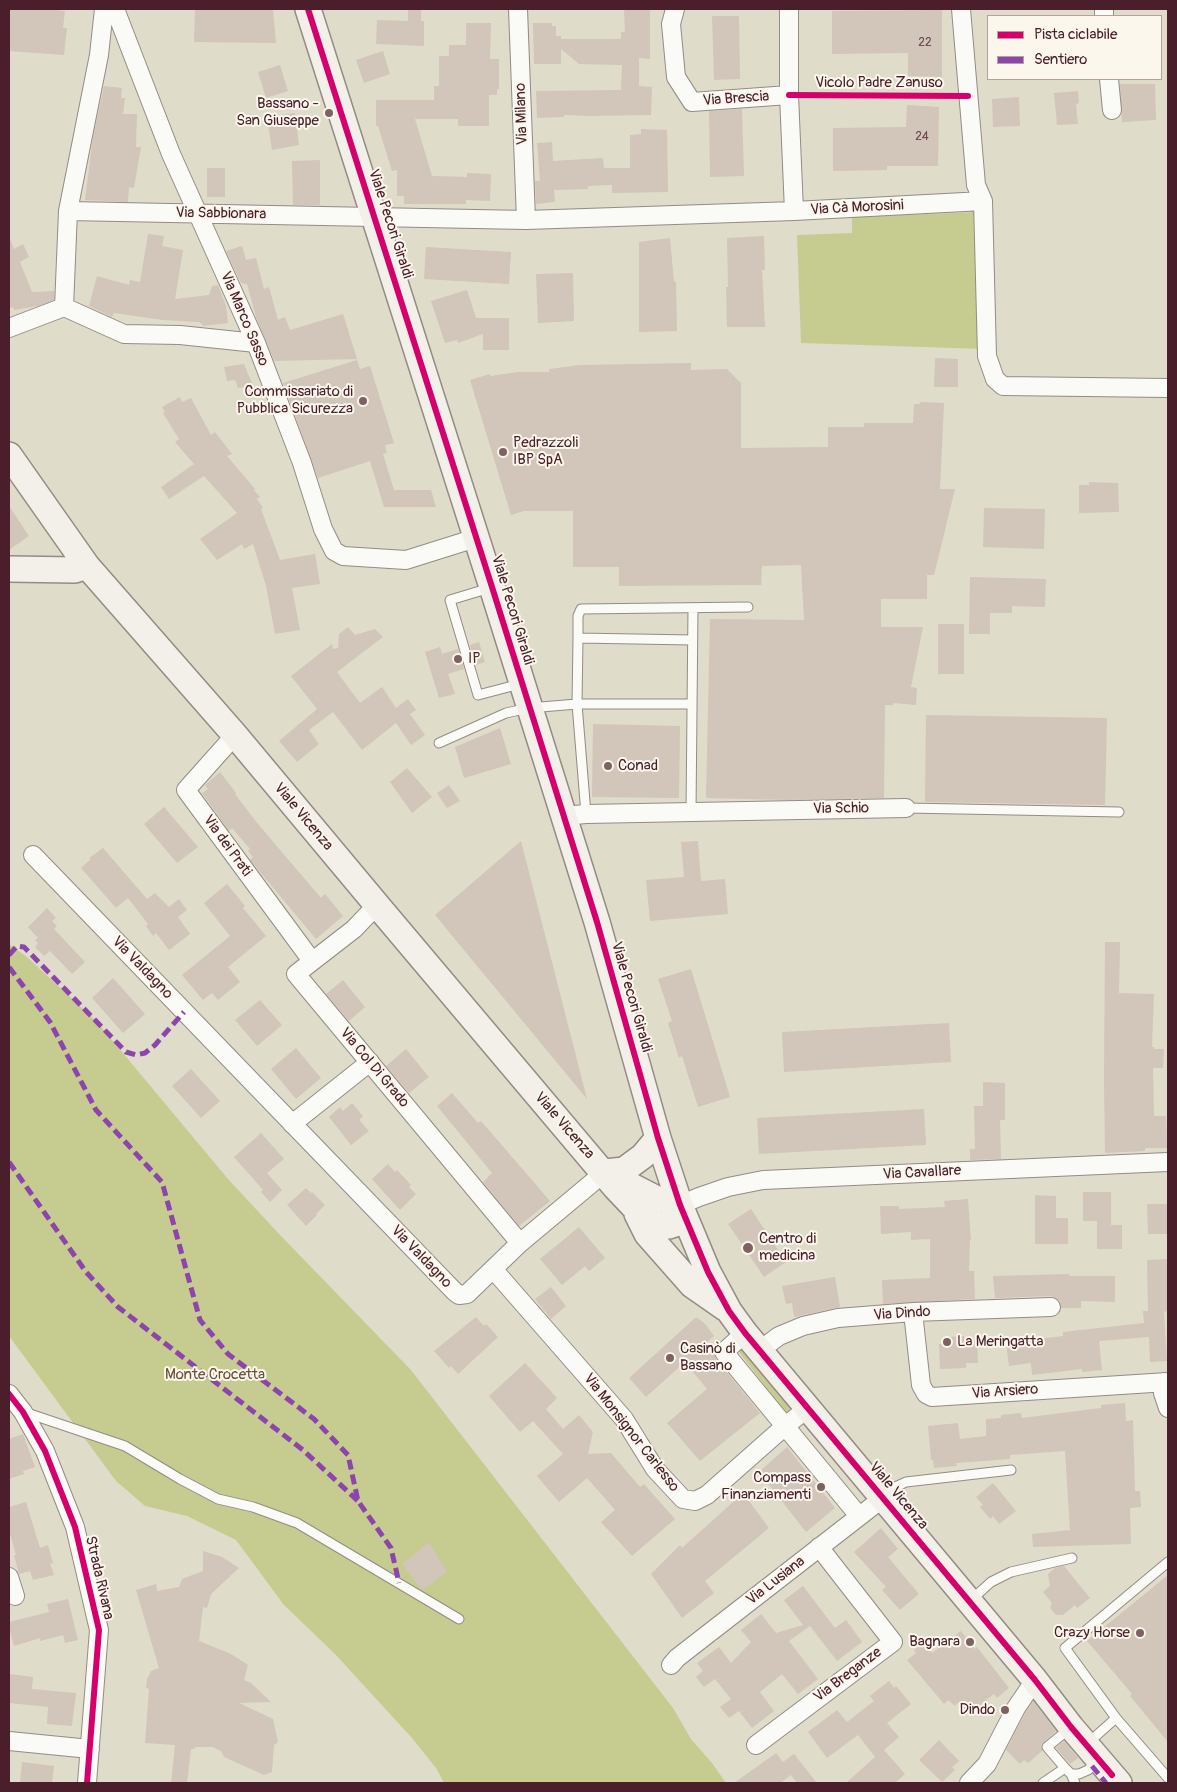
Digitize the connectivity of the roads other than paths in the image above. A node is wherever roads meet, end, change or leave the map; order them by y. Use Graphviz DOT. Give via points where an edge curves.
graph roads {
  1 [pos="104,9"];
  2 [pos="115,9"];
  3 [pos="308,9"];
  4 [pos="518,9"];
  5 [pos="675,9"];
  6 [pos="789,9"];
  7 [pos="961,9"];
  8 [pos="1109,80"];
  9 [pos="789,95"];
  10 [pos="1112,110"];
  11 [pos="983,200"];
  12 [pos="68,211"];
  13 [pos="794,211"];
  14 [pos="198,214"];
  15 [pos="374,217"];
  16 [pos="526,220"];
  17 [pos="64,307"];
  18 [pos="9,328"];
  19 [pos="256,343"];
  20 [pos="1168,388"];
  21 [pos="9,456"];
  22 [pos="476,538"];
  23 [pos="86,566"];
  24 [pos="9,569"];
  25 [pos="492,587"];
  26 [pos="748,607"];
  27 [pos="693,608"];
  28 [pos="578,638"];
  29 [pos="692,640"];
  30 [pos="522,683"];
  31 [pos="577,704"];
  32 [pos="691,704"];
  33 [pos="530,708"];
  34 [pos="236,735"];
  35 [pos="439,743"];
  36 [pos="906,808"];
  37 [pos="691,812"];
  38 [pos="1119,812"];
  39 [pos="574,815"];
  40 [pos="33,855"];
  41 [pos="377,906"];
  42 [pos="312,961"];
  43 [pos="370,1062"];
  44 [pos="292,1124"];
  45 [pos="658,1138"];
  46 [pos="1168,1162"];
  47 [pos="605,1172"];
  48 [pos="633,1206"];
  49 [pos="683,1213"];
  50 [pos="520,1243"];
  51 [pos="494,1269"];
  52 [pos="1052,1308"];
  53 [pos="729,1310"];
  54 [pos="913,1312"];
  55 [pos="753,1341"];
  56 [pos="1166,1382"];
  57 [pos="9,1394"];
  58 [pos="808,1408"];
  59 [pos="1168,1408"];
  60 [pos="23,1412"];
  61 [pos="784,1427"];
  62 [pos="1011,1470"];
  63 [pos="883,1498"];
  64 [pos="859,1516"];
  65 [pos="819,1547"];
  66 [pos="1072,1558"];
  67 [pos="1168,1562"];
  68 [pos="9,1577"];
  69 [pos="15,1596"];
  70 [pos="969,1601"];
  71 [pos="459,1619"];
  72 [pos="671,1665"];
  73 [pos="1035,1680"];
  74 [pos="1116,1718"];
  75 [pos="9,1741"];
  76 [pos="1085,1744"];
  77 [pos="756,1745"];
  78 [pos="90,1749"];
  79 [pos="1068,1771"];
  80 [pos="1168,1778"];
  81 [pos="87,1783"];
  82 [pos="969,1783"];
  83 [pos="1043,1783"];
  84 [pos="1075,1783"];
  85 [pos="1119,1783"];
  1 -- 12 [label="street" via="99,55"];
  2 -- 14 [label="street, Via Marco Sasso" via="171,154"];
  3 -- 15 [label="main road, Viale Pecori Giraldi"];
  4 -- 16 [label="street, Via Milano"];
  5 -- 9 [label="street, Via Brescia" via="671,24 676,77 692,102"];
  6 -- 9 [label="street"];
  7 -- 11 [label="street" via="976,185"];
  8 -- 10 [label="street"];
  9 -- 13 [label="street"];
  11 -- 13 [label="street, Via Cà Morosini"];
  11 -- 20 [label="street" via="988,356 995,379 1003,386"];
  12 -- 14 [label="street, Via Sabbionara"];
  12 -- 17 [label="street"];
  13 -- 16 [label="street, Via Cà Morosini"];
  14 -- 15 [label="street, Via Sabbionara"];
  14 -- 19 [label="street, Via Marco Sasso"];
  15 -- 16 [label="street, Via Cà Morosini"];
  15 -- 22 [label="main road, Viale Pecori Giraldi"];
  17 -- 18 [label="street"];
  17 -- 19 [label="street" via="124,334 180,335"];
  19 -- 22 [label="street, Via Marco Sasso" via="302,463 323,529 334,551 343,556 406,560"];
  21 -- 23 [label="main road, Viale Vicenza"];
  22 -- 25 [label="main road, Viale Pecori Giraldi"];
  23 -- 24 [label="main road" via="75,570"];
  23 -- 34 [label="main road, Viale Vicenza"];
  25 -- 30 [label="main road, Viale Pecori Giraldi"];
  25 -- 30 [label="lane" via="450,600 478,695"];
  26 -- 27 [label="lane"];
  27 -- 28 [label="lane" via="581,609"];
  27 -- 29 [label="lane"];
  28 -- 29 [label="lane"];
  28 -- 31 [label="lane"];
  29 -- 32 [label="lane"];
  30 -- 33 [label="main road, Viale Pecori Giraldi"];
  31 -- 32 [label="lane"];
  31 -- 33 [label="lane"];
  31 -- 39 [label="lane"];
  32 -- 37 [label="lane"];
  33 -- 35 [label="lane" via="506,713"];
  33 -- 39 [label="main road, Viale Pecori Giraldi"];
  34 -- 41 [label="main road, Viale Vicenza"];
  34 -- 42 [label="street, Via dei Prati" via="186,790"];
  36 -- 37 [label="street, Via Schio"];
  36 -- 38 [label="lane, Via Schio"];
  37 -- 39 [label="street, Via Schio"];
  39 -- 45 [label="main road, Viale Pecori Giraldi" via="597,922"];
  40 -- 44 [label="street, Via Valdagno"];
  41 -- 42 [label="street, Via Col Di Grado" via="354,929"];
  41 -- 47 [label="main road, Viale Vicenza"];
  42 -- 43 [label="street, Via Col Di Grado" via="296,974"];
  43 -- 44 [label="street"];
  43 -- 50 [label="street, Via Col Di Grado"];
  44 -- 51 [label="street, Via Valdagno" via="455,1292 467,1294"];
  45 -- 47 [label="main road" via="644,1156 624,1170"];
  45 -- 49 [label="main road, Viale Pecori Giraldi"];
  46 -- 49 [label="street, Via Cavallare" via="763,1180 699,1197"];
  47 -- 48 [label="main road, Viale Vicenza"];
  47 -- 49 [label="main road"];
  47 -- 50 [label="street, Via Valdagno"];
  48 -- 49 [label="main road" via="656,1225 669,1226"];
  48 -- 53 [label="main road" via="648,1234 692,1285"];
  49 -- 53 [label="main road, Viale Vicenza" via="708,1272"];
  50 -- 51 [label="street, Via Valdagno"];
  51 -- 61 [label="street, Via Monsignor Carlesso" via="624,1419 656,1469 683,1500 695,1501 707,1495"];
  52 -- 54 [label="street, Via Dindo"];
  53 -- 55 [label="main road, Viale Vicenza"];
  54 -- 55 [label="street, Via Dindo" via="838,1318"];
  54 -- 56 [label="street, Via Arsiero" via="921,1385 932,1397"];
  55 -- 58 [label="main road, Viale Vicenza"];
  55 -- 61 [label="street" via="724,1352"];
  56 -- 59 [label="street" via="1163,1393"];
  57 -- 60 [label="street, Strada Rivana"];
  58 -- 61 [label="street, Via Monsignor Carlesso"];
  58 -- 63 [label="main road, Viale Vicenza"];
  60 -- 71 [label="lane" via="125,1446 218,1499 298,1523"];
  60 -- 78 [label="street, Strada Rivana" via="45,1451 75,1527 98,1630"];
  61 -- 64 [label="street"];
  62 -- 63 [label="lane" via="906,1482"];
  63 -- 64 [label="street, Via Lusiana"];
  63 -- 70 [label="main road, Viale Vicenza"];
  64 -- 65 [label="street, Via Lusiana"];
  65 -- 72 [label="street, Via Lusiana"];
  65 -- 77 [label="street, Via Breganze" via="893,1642"];
  66 -- 70 [label="lane" via="1011,1572 991,1582"];
  67 -- 74 [label="lane" via="1065,1648"];
  68 -- 69 [label="street"];
  70 -- 73 [label="main road, Viale Vicenza"];
  73 -- 76 [label="main road, Viale Vicenza"];
  73 -- 82 [label="street" via="1016,1708 987,1764"];
  74 -- 76 [label="lane"];
  74 -- 80 [label="lane"];
  75 -- 78 [label="street"];
  76 -- 79 [label="lane" via="1088,1770 1079,1774"];
  76 -- 79 [label="lane" via="1047,1747"];
  76 -- 85 [label="main road, Viale Vicenza"];
  78 -- 81 [label="street, Strada Rivana"];
  79 -- 83 [label="lane"];
  79 -- 84 [label="lane"];
}
